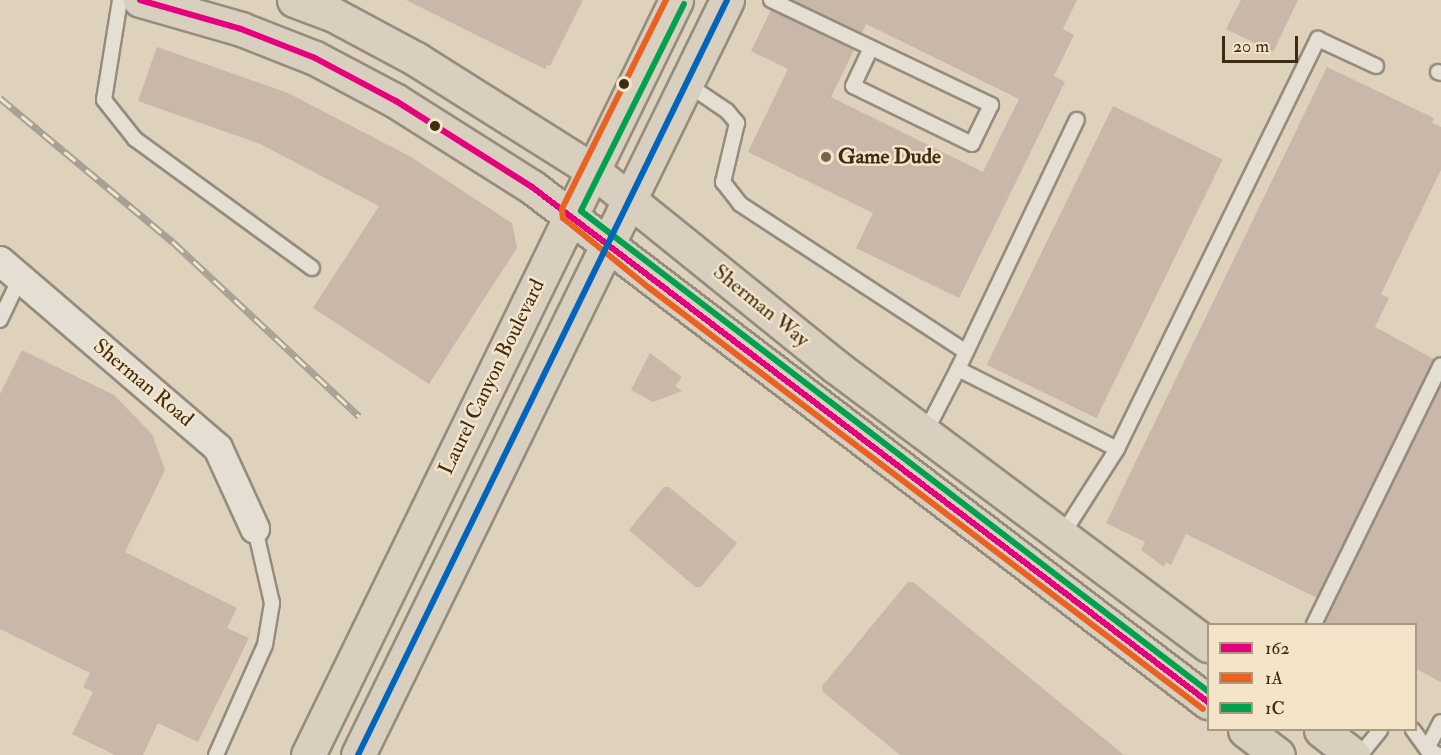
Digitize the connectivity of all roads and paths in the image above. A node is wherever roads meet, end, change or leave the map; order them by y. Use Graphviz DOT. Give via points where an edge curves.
graph roads {
  1 [pos="120,0"];
  2 [pos="140,0"];
  3 [pos="294,0"];
  4 [pos="676,0"];
  5 [pos="727,0"];
  6 [pos="771,0"];
  7 [pos="871,48"];
  8 [pos="1376,66"];
  9 [pos="687,84"];
  10 [pos="1077,120"];
  11 [pos="591,170"];
  12 [pos="630,200"];
  13 [pos="570,213"];
  14 [pos="609,246"];
  15 [pos="312,268"];
  16 [pos="10,270"];
  17 [pos="0,320"];
  18 [pos="966,352"];
  19 [pos="1441,365"];
  20 [pos="958,369"];
  21 [pos="925,433"];
  22 [pos="1117,449"];
  23 [pos="255,529"];
  24 [pos="1062,535"];
  25 [pos="1034,568"];
  26 [pos="1314,623"];
  27 [pos="1207,644"];
  28 [pos="1207,700"];
  29 [pos="1441,722"];
  30 [pos="1248,731"];
  31 [pos="1323,731"];
  32 [pos="1378,731"];
  33 [pos="1415,731"];
  34 [pos="1433,752"];
  35 [pos="216,755"];
  36 [pos="308,755"];
  37 [pos="358,755"];
  38 [pos="1278,755"];
  39 [pos="1353,755"];
  40 [pos="1360,755"];
  1 -- 15 [label="lane" via="104,100 135,139"];
  2 -- 13 [label="main road, Sherman Way" via="241,29 315,58 396,100"];
  3 -- 11 [label="main road, Sherman Way" via="334,15 416,59"];
  4 -- 11 [label="main road, Laurel Canyon Boulevard"];
  5 -- 9 [label="main road, Laurel Canyon Boulevard"];
  6 -- 7 [label="lane"];
  7 -- 7 [label="lane" via="991,105 972,144 853,86"];
  8 -- 22 [label="lane" via="1318,39"];
  9 -- 12 [label="main road, Laurel Canyon Boulevard"];
  9 -- 18 [label="lane" via="727,111 737,123 723,182 740,204"];
  10 -- 18 [label="lane"];
  11 -- 12 [label="main road, Sherman Way"];
  11 -- 13 [label="main road, Laurel Canyon Boulevard"];
  12 -- 14 [label="main road, Laurel Canyon Boulevard"];
  12 -- 21 [label="main road, Sherman Way" via="835,366"];
  13 -- 14 [label="main road, Sherman Way"];
  13 -- 36 [label="main road, Laurel Canyon Boulevard"];
  14 -- 25 [label="main road, Sherman Way"];
  14 -- 37 [label="main road, Laurel Canyon Boulevard"];
  16 -- 17 [label="lane"];
  16 -- 23 [label="street, Sherman Road" via="218,448"];
  18 -- 20 [label="lane"];
  19 -- 26 [label="lane"];
  20 -- 21 [label="lane"];
  20 -- 22 [label="lane"];
  21 -- 24 [label="main road, Sherman Way"];
  22 -- 24 [label="lane"];
  23 -- 35 [label="lane" via="272,603 265,645"];
  24 -- 25 [label="main road"];
  24 -- 27 [label="main road, Sherman Way"];
  25 -- 28 [label="main road, Sherman Way"];
  29 -- 34 [label="lane"];
  30 -- 38 [label="main road"];
  31 -- 39 [label="main road"];
  32 -- 40 [label="lane"];
  33 -- 34 [label="lane"];
}
